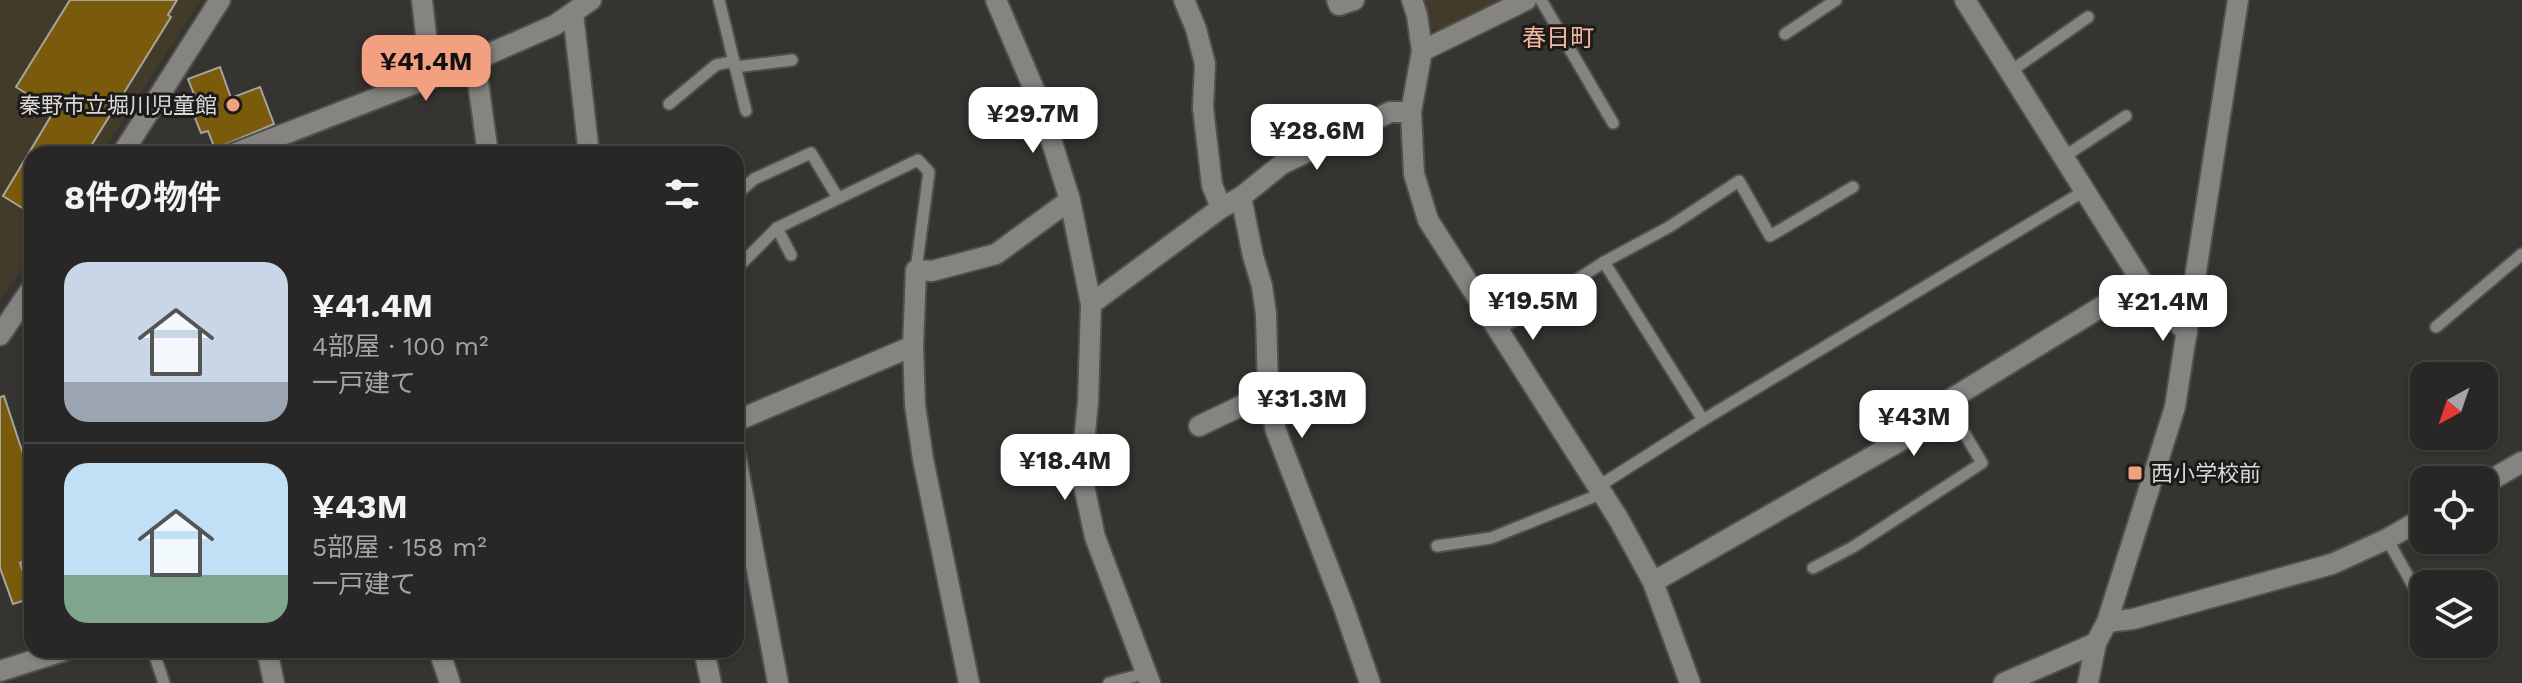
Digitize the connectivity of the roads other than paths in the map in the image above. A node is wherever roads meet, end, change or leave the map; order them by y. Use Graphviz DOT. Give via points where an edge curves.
graph roads {
  1 [pos="220,0"];
  2 [pos="422,0"];
  3 [pos="591,0"];
  4 [pos="719,0"];
  5 [pos="996,0"];
  6 [pos="1184,0"];
  7 [pos="1337,0"];
  8 [pos="1354,0"];
  9 [pos="1412,0"];
  10 [pos="1526,0"];
  11 [pos="1541,0"];
  12 [pos="1836,0"];
  13 [pos="1965,0"];
  14 [pos="2238,0"];
  15 [pos="573,13"];
  16 [pos="2088,17"];
  17 [pos="1785,34"];
  18 [pos="1422,51"];
  19 [pos="475,60"];
  20 [pos="792,60"];
  21 [pos="734,64"];
  22 [pos="2011,71"];
  23 [pos="431,78"];
  24 [pos="669,104"];
  25 [pos="746,111"];
  26 [pos="1411,112"];
  27 [pos="2126,116"];
  28 [pos="1613,123"];
  29 [pos="127,146"];
  30 [pos="254,146"];
  31 [pos="487,146"];
  32 [pos="588,146"];
  33 [pos="2065,156"];
  34 [pos="1853,187"];
  35 [pos="744,188"];
  36 [pos="2086,190"];
  37 [pos="1241,197"];
  38 [pos="838,198"];
  39 [pos="1070,200"];
  40 [pos="1221,208"];
  41 [pos="777,228"];
  42 [pos="2522,254"];
  43 [pos="791,255"];
  44 [pos="744,261"];
  45 [pos="1604,262"];
  46 [pos="916,270"];
  47 [pos="2142,282"];
  48 [pos="24,300"];
  49 [pos="1091,304"];
  50 [pos="2436,327"];
  51 [pos="1499,330"];
  52 [pos="2187,333"];
  53 [pos="0,335"];
  54 [pos="913,346"];
  55 [pos="1268,393"];
  56 [pos="1946,402"];
  57 [pos="744,418"];
  58 [pos="1703,420"];
  59 [pos="1199,426"];
  60 [pos="2522,462"];
  61 [pos="2498,476"];
  62 [pos="1601,490"];
  63 [pos="744,501"];
  64 [pos="2410,526"];
  65 [pos="2387,539"];
  66 [pos="1437,546"];
  67 [pos="1813,568"];
  68 [pos="2410,580"];
  69 [pos="1653,582"];
  70 [pos="2107,622"];
  71 [pos="2096,643"];
  72 [pos="41,658"];
  73 [pos="156,658"];
  74 [pos="269,658"];
  75 [pos="442,658"];
  76 [pos="706,658"];
  77 [pos="0,671"];
  78 [pos="1148,678"];
  79 [pos="164,683"];
  80 [pos="274,683"];
  81 [pos="450,683"];
  82 [pos="711,683"];
  83 [pos="778,683"];
  84 [pos="969,683"];
  85 [pos="1109,683"];
  86 [pos="1370,683"];
  87 [pos="1690,683"];
  88 [pos="2004,683"];
  89 [pos="2088,683"];
  1 -- 29 [label="street"];
  2 -- 23 [label="street"];
  3 -- 15 [label="street"];
  4 -- 21 [label="lane"];
  5 -- 39 [label="street" via="1039,101"];
  6 -- 40 [label="street" via="1205,64 1203,108 1212,185"];
  7 -- 8 [label="street" via="1339,5"];
  9 -- 18 [label="street"];
  10 -- 18 [label="street"];
  11 -- 28 [label="lane"];
  12 -- 17 [label="lane"];
  13 -- 22 [label="street"];
  14 -- 52 [label="street"];
  15 -- 19 [label="street"];
  15 -- 32 [label="street"];
  16 -- 22 [label="lane"];
  18 -- 26 [label="street"];
  19 -- 23 [label="street"];
  19 -- 31 [label="street"];
  20 -- 21 [label="lane"];
  21 -- 24 [label="lane" via="716,65"];
  21 -- 25 [label="lane"];
  22 -- 33 [label="street"];
  23 -- 30 [label="street"];
  26 -- 37 [label="street" via="1390,112 1282,164"];
  26 -- 51 [label="street" via="1414,174 1428,220"];
  27 -- 33 [label="lane"];
  33 -- 36 [label="street"];
  34 -- 45 [label="lane" via="1770,236 1739,181"];
  35 -- 38 [label="lane" via="811,153"];
  36 -- 47 [label="street"];
  36 -- 58 [label="lane"];
  37 -- 40 [label="street"];
  37 -- 55 [label="street" via="1264,300"];
  38 -- 41 [label="lane"];
  38 -- 46 [label="lane" via="918,160 929,172"];
  39 -- 46 [label="street" via="996,254 932,271"];
  39 -- 49 [label="street"];
  40 -- 49 [label="street"];
  41 -- 43 [label="lane"];
  41 -- 44 [label="lane"];
  42 -- 50 [label="lane"];
  45 -- 51 [label="lane"];
  45 -- 58 [label="lane"];
  46 -- 54 [label="street"];
  47 -- 52 [label="street"];
  47 -- 56 [label="street"];
  48 -- 53 [label="street"];
  49 -- 78 [label="street" via="1081,472 1095,537"];
  51 -- 62 [label="street"];
  52 -- 70 [label="street" via="2175,407"];
  54 -- 57 [label="street"];
  54 -- 84 [label="street" via="923,459"];
  55 -- 59 [label="street"];
  55 -- 86 [label="street" via="1276,431"];
  56 -- 67 [label="lane" via="1982,463"];
  56 -- 69 [label="street" via="1933,422"];
  58 -- 62 [label="lane"];
  60 -- 61 [label="street"];
  62 -- 66 [label="lane" via="1491,538"];
  62 -- 69 [label="street"];
  63 -- 83 [label="street"];
  64 -- 65 [label="street"];
  65 -- 68 [label="lane"];
  65 -- 70 [label="street" via="2332,564"];
  69 -- 87 [label="street"];
  70 -- 71 [label="street"];
  71 -- 88 [label="street"];
  71 -- 89 [label="street"];
  72 -- 77 [label="street"];
  73 -- 79 [label="lane"];
  74 -- 80 [label="street"];
  75 -- 81 [label="street"];
  76 -- 82 [label="street"];
  78 -- 85 [label="lane"];
}
